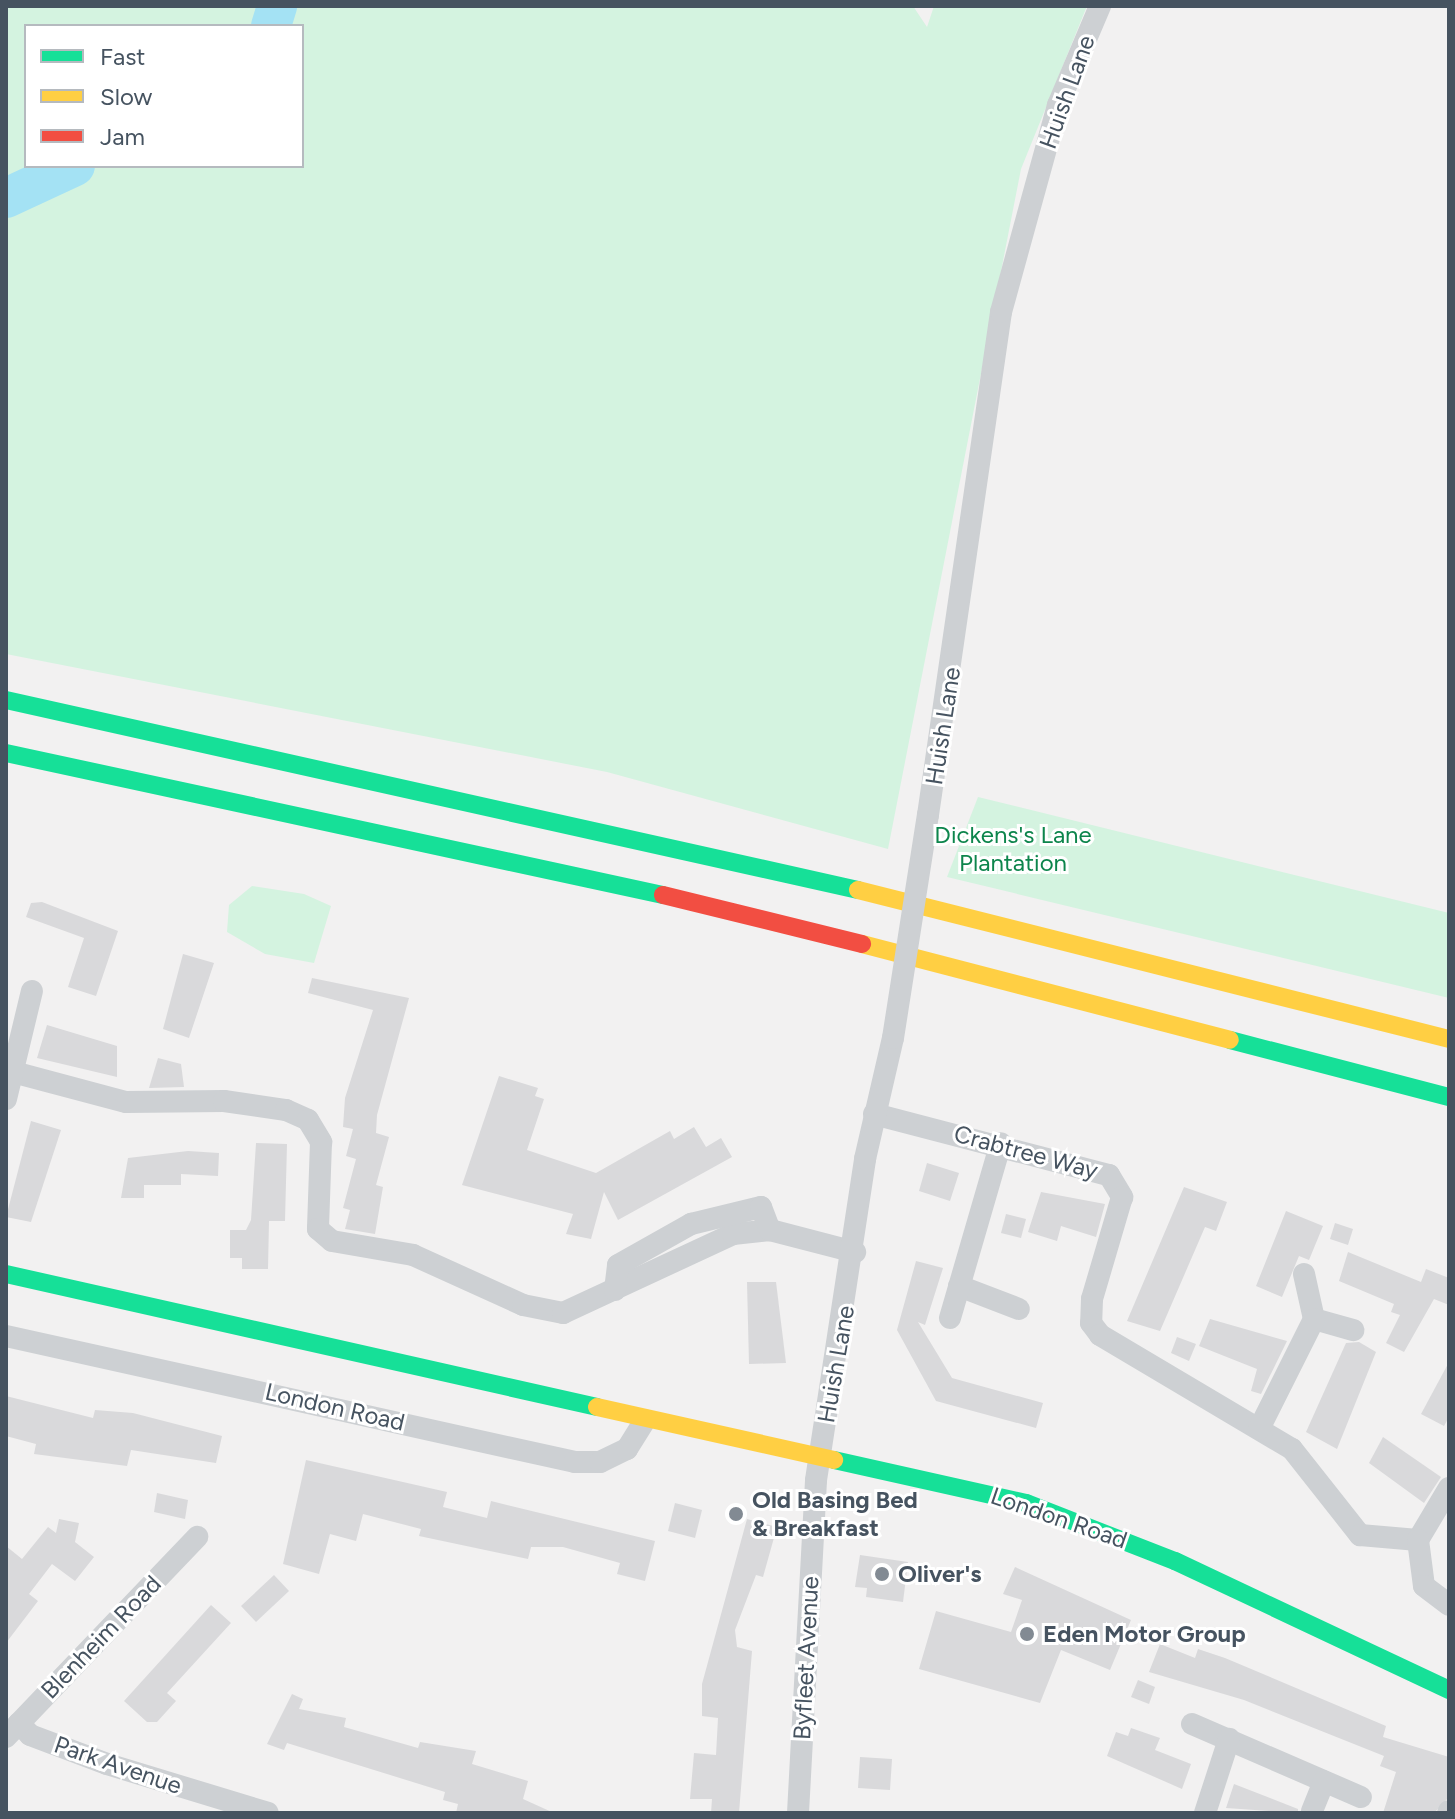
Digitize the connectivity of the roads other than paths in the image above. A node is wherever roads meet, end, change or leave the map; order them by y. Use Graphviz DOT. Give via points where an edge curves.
graph roads {
  1 [pos="1100,6"];
  2 [pos="6,700"];
  3 [pos="6,753"];
  4 [pos="32,991"];
  5 [pos="14,1029"];
  6 [pos="1449,1039"];
  7 [pos="13,1072"];
  8 [pos="1449,1097"];
  9 [pos="6,1099"];
  10 [pos="874,1114"];
  11 [pos="1001,1143"];
  12 [pos="855,1252"];
  13 [pos="6,1274"];
  14 [pos="1304,1274"];
  15 [pos="959,1286"];
  16 [pos="1019,1309"];
  17 [pos="950,1318"];
  18 [pos="1314,1319"];
  19 [pos="1353,1330"];
  20 [pos="6,1336"];
  21 [pos="645,1420"];
  22 [pos="1259,1429"];
  23 [pos="820,1455"];
  24 [pos="1449,1488"];
  25 [pos="197,1536"];
  26 [pos="1418,1540"];
  27 [pos="1449,1605"];
  28 [pos="1449,1690"];
  29 [pos="1192,1724"];
  30 [pos="12,1730"];
  31 [pos="1229,1739"];
  32 [pos="1324,1781"];
  33 [pos="1361,1797"];
  34 [pos="1312,1811"];
  35 [pos="268,1813"];
  36 [pos="798,1813"];
  37 [pos="1205,1813"];
  1 -- 10 [label="street, Huish Lane, bridge" via="1058,105 1001,312 893,1038"];
  2 -- 6 [label="main road" via="737,859"];
  3 -- 8 [label="main road" via="715,906"];
  4 -- 5 [label="street"];
  5 -- 7 [label="street"];
  7 -- 9 [label="street"];
  7 -- 12 [label="street" via="126,1102 224,1101 286,1110 308,1120 321,1142 318,1229 332,1241 413,1255 523,1305 563,1313 695,1246 770,1230"];
  10 -- 11 [label="street, Crabtree Way"];
  10 -- 12 [label="street, Huish Lane"];
  11 -- 15 [label="street"];
  11 -- 22 [label="street, Crabtree Way" via="1109,1175 1119,1186 1120,1210 1091,1323 1132,1356"];
  12 -- 23 [label="street, Huish Lane"];
  13 -- 21 [label="main road, London Road"];
  14 -- 18 [label="street"];
  15 -- 16 [label="street"];
  15 -- 17 [label="street"];
  18 -- 19 [label="street"];
  18 -- 22 [label="street"];
  20 -- 21 [label="street, London Road" via="575,1462 600,1462 627,1449"];
  21 -- 23 [label="main road, London Road"];
  22 -- 26 [label="street, Crabtree Way" via="1315,1471 1350,1528 1372,1539"];
  23 -- 28 [label="main road, London Road" via="1065,1515"];
  23 -- 36 [label="street, Byfleet Avenue"];
  24 -- 26 [label="street"];
  25 -- 30 [label="street, Blenheim Road"];
  26 -- 27 [label="street" via="1424,1586"];
  29 -- 31 [label="street"];
  30 -- 35 [label="street, Park Avenue"];
  31 -- 32 [label="street"];
  31 -- 37 [label="street"];
  32 -- 33 [label="street"];
  32 -- 34 [label="street"];
}
